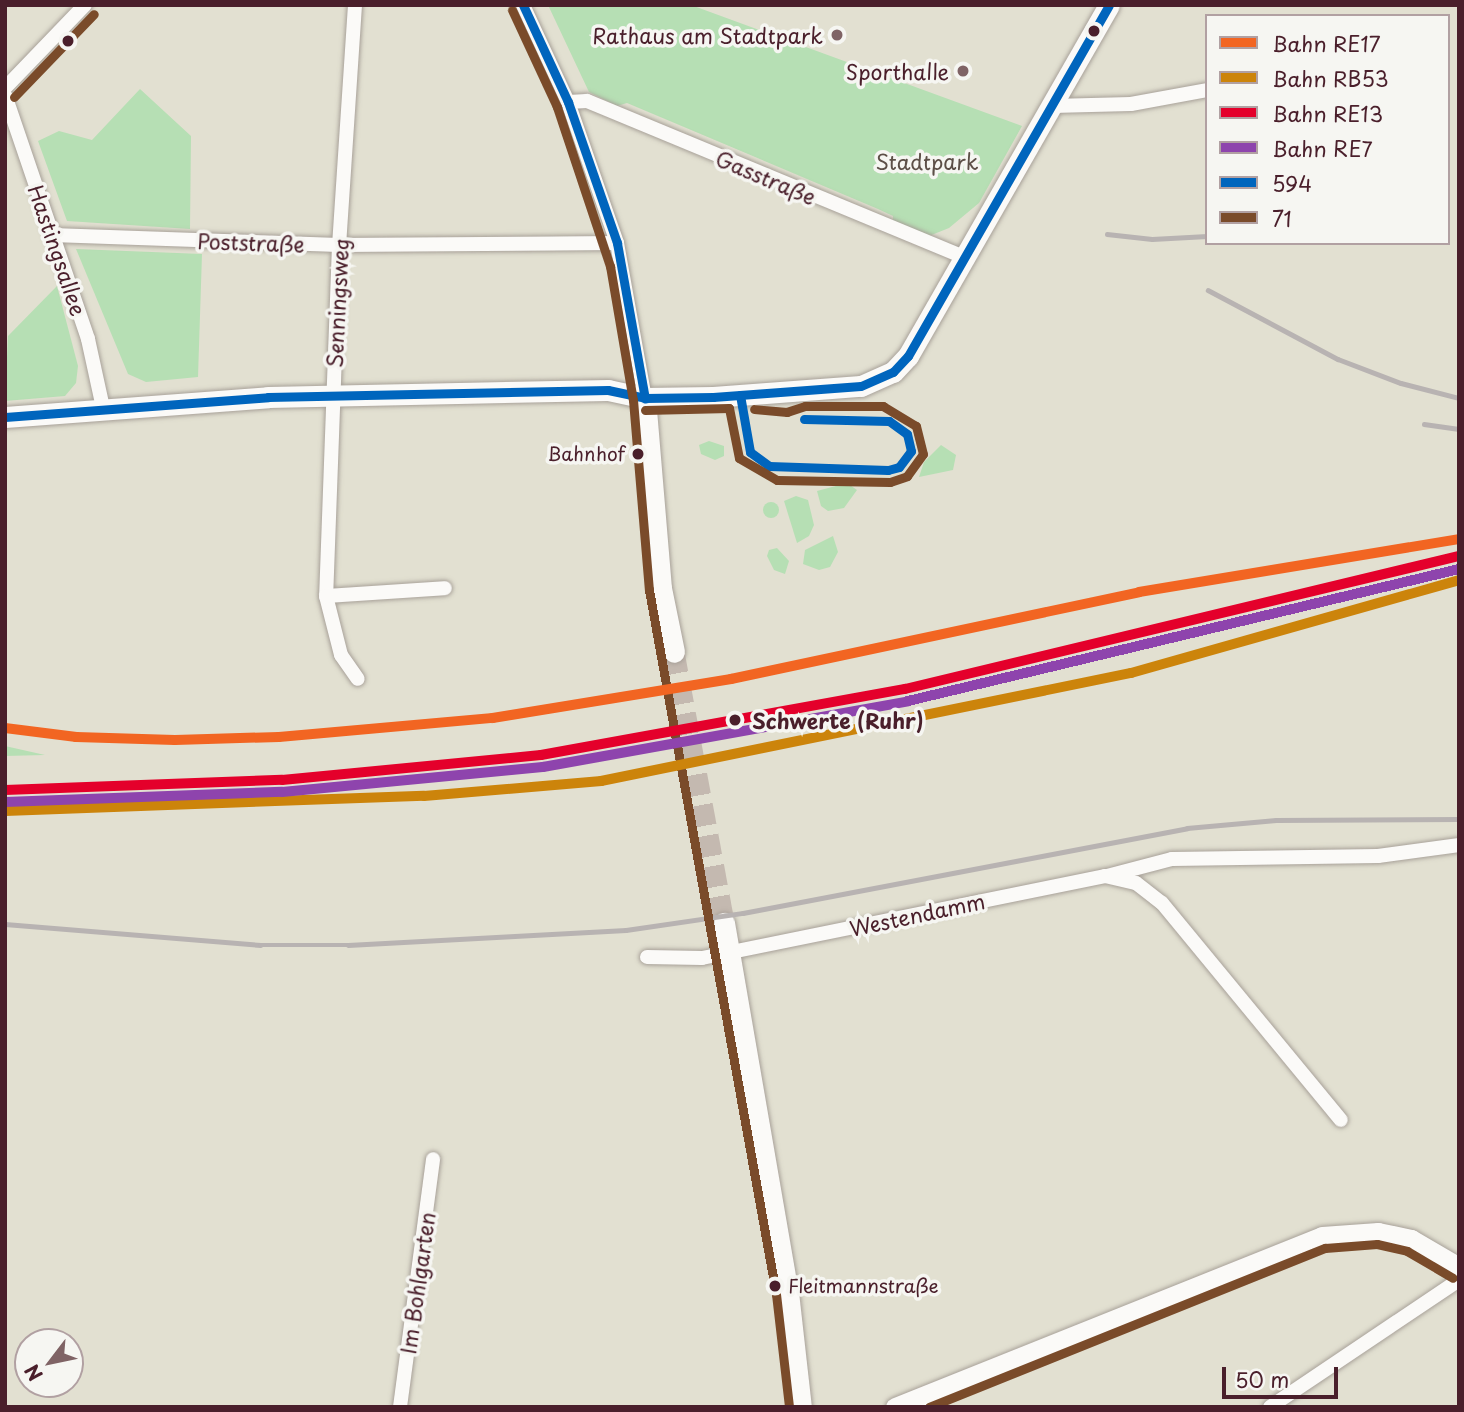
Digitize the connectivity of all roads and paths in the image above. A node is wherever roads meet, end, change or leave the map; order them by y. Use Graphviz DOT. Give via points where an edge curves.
graph roads {
  1 [pos="85,5"];
  2 [pos="355,5"];
  3 [pos="523,5"];
  4 [pos="1110,5"];
  5 [pos="5,88"];
  6 [pos="1205,90"];
  7 [pos="5,95"];
  8 [pos="568,102"];
  9 [pos="1052,106"];
  10 [pos="5,130"];
  11 [pos="20,139"];
  12 [pos="52,235"];
  13 [pos="617,243"];
  14 [pos="339,245"];
  15 [pos="964,257"];
  16 [pos="333,396"];
  17 [pos="645,398"];
  18 [pos="103,408"];
  19 [pos="5,417"];
  20 [pos="445,588"];
  21 [pos="326,596"];
  22 [pos="674,652"];
  23 [pos="358,679"];
  24 [pos="1459,845"];
  25 [pos="1105,876"];
  26 [pos="724,923"];
  27 [pos="730,952"];
  28 [pos="647,957"];
  29 [pos="1341,1120"];
  30 [pos="433,1159"];
  31 [pos="1459,1266"];
  32 [pos="1459,1280"];
  33 [pos="400,1407"];
  34 [pos="801,1407"];
  35 [pos="895,1407"];
  36 [pos="1270,1407"];
  1 -- 5 [label="street"];
  2 -- 14 [label="street, Senningsweg"];
  3 -- 8 [label="street"];
  4 -- 9 [label="main road"];
  6 -- 9 [label="street" via="1131,104"];
  7 -- 11 [label="street, Hastingsallee"];
  8 -- 13 [label="street"];
  8 -- 15 [label="street, Gasstraße" via="587,100"];
  9 -- 15 [label="main road"];
  10 -- 11 [label="street"];
  11 -- 12 [label="street, Hastingsallee"];
  12 -- 14 [label="street, Poststraße"];
  12 -- 18 [label="street, Hastingsallee" via="89,339"];
  13 -- 14 [label="street, Poststraße"];
  13 -- 17 [label="street"];
  14 -- 16 [label="street, Senningsweg"];
  15 -- 17 [label="main road" via="908,356 877,380 839,391"];
  16 -- 17 [label="main road" via="608,390"];
  16 -- 18 [label="main road"];
  16 -- 21 [label="street, Senningsweg"];
  17 -- 22 [label="main road" via="661,589"];
  18 -- 19 [label="main road"];
  20 -- 21 [label="street"];
  21 -- 23 [label="street, Senningsweg" via="341,655"];
  24 -- 25 [label="street, Westendamm" via="1378,856 1172,859"];
  25 -- 27 [label="street, Westendamm"];
  25 -- 29 [label="street, Westendamm" via="1136,883 1162,903"];
  26 -- 27 [label="main road"];
  27 -- 28 [label="street, Westendamm" via="702,958"];
  27 -- 34 [label="main road" via="788,1292"];
  30 -- 33 [label="street, Im Bohlgarten"];
  31 -- 35 [label="street" via="1411,1239 1378,1232 1344,1232 1208,1280"];
  32 -- 36 [label="street"];
}
